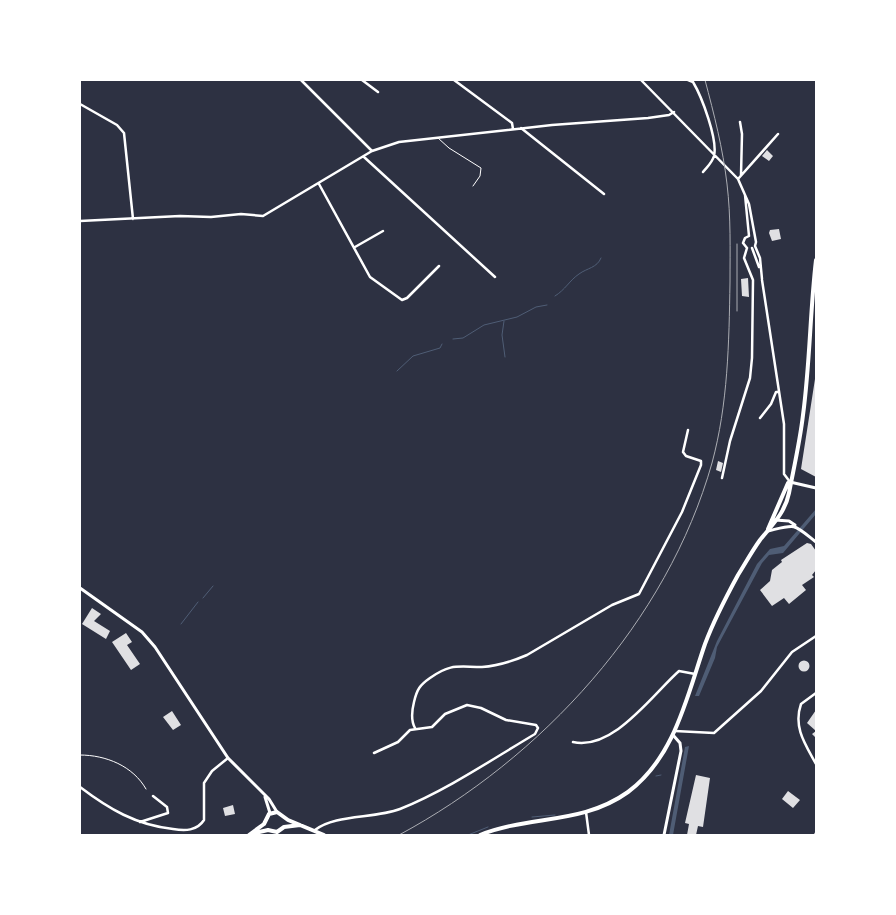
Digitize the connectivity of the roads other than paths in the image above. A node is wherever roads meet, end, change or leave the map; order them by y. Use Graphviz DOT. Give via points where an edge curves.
graph roads {
  1 [pos="301,80"];
  2 [pos="362,80"];
  3 [pos="454,80"];
  4 [pos="641,80"];
  5 [pos="688,80"];
  6 [pos="378,92"];
  7 [pos="80,104"];
  8 [pos="674,112"];
  9 [pos="740,122"];
  10 [pos="521,128"];
  11 [pos="513,129"];
  12 [pos="778,134"];
  13 [pos="438,137"];
  14 [pos="372,151"];
  15 [pos="364,157"];
  16 [pos="703,172"];
  17 [pos="739,178"];
  18 [pos="319,184"];
  19 [pos="473,186"];
  20 [pos="745,191"];
  21 [pos="604,194"];
  22 [pos="133,219"];
  23 [pos="80,221"];
  24 [pos="383,231"];
  25 [pos="748,236"];
  26 [pos="754,237"];
  27 [pos="355,247"];
  28 [pos="754,247"];
  29 [pos="747,248"];
  30 [pos="816,260"];
  31 [pos="439,266"];
  32 [pos="495,277"];
  33 [pos="779,392"];
  34 [pos="760,418"];
  35 [pos="688,430"];
  36 [pos="722,478"];
  37 [pos="790,482"];
  38 [pos="816,488"];
  39 [pos="778,520"];
  40 [pos="771,522"];
  41 [pos="796,526"];
  42 [pos="768,531"];
  43 [pos="816,542"];
  44 [pos="80,588"];
  45 [pos="816,636"];
  46 [pos="695,674"];
  47 [pos="816,693"];
  48 [pos="415,728"];
  49 [pos="674,733"];
  50 [pos="573,742"];
  51 [pos="374,752"];
  52 [pos="80,755"];
  53 [pos="228,758"];
  54 [pos="816,764"];
  55 [pos="80,787"];
  56 [pos="146,790"];
  57 [pos="264,794"];
  58 [pos="153,796"];
  59 [pos="277,812"];
  60 [pos="586,812"];
  61 [pos="270,813"];
  62 [pos="286,818"];
  63 [pos="266,820"];
  64 [pos="139,823"];
  65 [pos="300,825"];
  66 [pos="284,827"];
  67 [pos="270,830"];
  68 [pos="315,830"];
  69 [pos="251,834"];
  70 [pos="324,835"];
  71 [pos="480,835"];
  72 [pos="589,835"];
  73 [pos="664,835"];
  1 -- 14 [label="street"];
  2 -- 6 [label="street"];
  3 -- 11 [label="street" via="512,123"];
  4 -- 8 [label="street"];
  5 -- 16 [label="street" via="693,82 701,98 714,150 711,163"];
  7 -- 22 [label="street" via="117,125 124,133"];
  8 -- 10 [label="street" via="669,116"];
  8 -- 17 [label="street"];
  9 -- 17 [label="street"];
  10 -- 11 [label="street"];
  10 -- 21 [label="street"];
  11 -- 13 [label="street"];
  12 -- 17 [label="street"];
  13 -- 14 [label="street" via="399,142"];
  13 -- 19 [label="lane" via="482,168"];
  14 -- 15 [label="street"];
  15 -- 18 [label="street"];
  15 -- 32 [label="street"];
  17 -- 20 [label="street"];
  18 -- 22 [label="street" via="263,216 241,214"];
  18 -- 27 [label="street"];
  20 -- 25 [label="street"];
  20 -- 26 [label="street"];
  22 -- 23 [label="street"];
  24 -- 27 [label="street"];
  25 -- 26 [label="street"];
  25 -- 29 [label="street" via="743,241"];
  26 -- 28 [label="street"];
  27 -- 31 [label="street" via="370,277 402,300"];
  28 -- 29 [label="street"];
  28 -- 33 [label="street"];
  29 -- 36 [label="street" via="744,258 753,280 750,378"];
  30 -- 37 [label="main road" via="804,414"];
  33 -- 34 [label="street"];
  33 -- 37 [label="street" via="784,424 784,474"];
  35 -- 48 [label="street" via="683,452 701,461 701,465 682,512 639,594 612,605 513,661 440,670 419,685 413,704"];
  37 -- 38 [label="street"];
  37 -- 39 [label="main road" via="786,503"];
  37 -- 40 [label="main road"];
  39 -- 40 [label="street"];
  39 -- 41 [label="street" via="789,521"];
  39 -- 42 [label="main road"];
  40 -- 42 [label="main road"];
  41 -- 42 [label="street" via="785,525"];
  41 -- 43 [label="street"];
  42 -- 46 [label="main road" via="731,588 706,641"];
  44 -- 53 [label="street" via="142,632"];
  45 -- 49 [label="street" via="792,652 758,693 714,733"];
  46 -- 49 [label="main road"];
  46 -- 50 [label="street" via="679,671 635,715 607,735 591,742"];
  47 -- 54 [label="street" via="801,704 797,718 800,733"];
  48 -- 51 [label="street" via="398,742"];
  48 -- 68 [label="street" via="432,727 445,714 467,705 538,728 535,734 415,802 382,815 328,822"];
  49 -- 60 [label="main road" via="636,784 621,796"];
  49 -- 73 [label="street" via="681,751"];
  52 -- 56 [label="lane" via="120,764 131,771"];
  53 -- 57 [label="street"];
  53 -- 64 [label="street" via="212,771 204,783 206,813 201,825 182,831"];
  55 -- 64 [label="street" via="104,805"];
  57 -- 59 [label="street"];
  57 -- 61 [label="street"];
  58 -- 64 [label="street" via="167,807 168,813"];
  59 -- 61 [label="main road"];
  59 -- 62 [label="main road"];
  60 -- 71 [label="main road"];
  60 -- 72 [label="street"];
  61 -- 63 [label="main road"];
  62 -- 65 [label="main road"];
  62 -- 66 [label="main road"];
  63 -- 67 [label="main road"];
  63 -- 69 [label="main road"];
  65 -- 66 [label="main road"];
  65 -- 68 [label="main road"];
  66 -- 67 [label="main road" via="279,831"];
  67 -- 69 [label="main road"];
  68 -- 70 [label="main road"];
}
